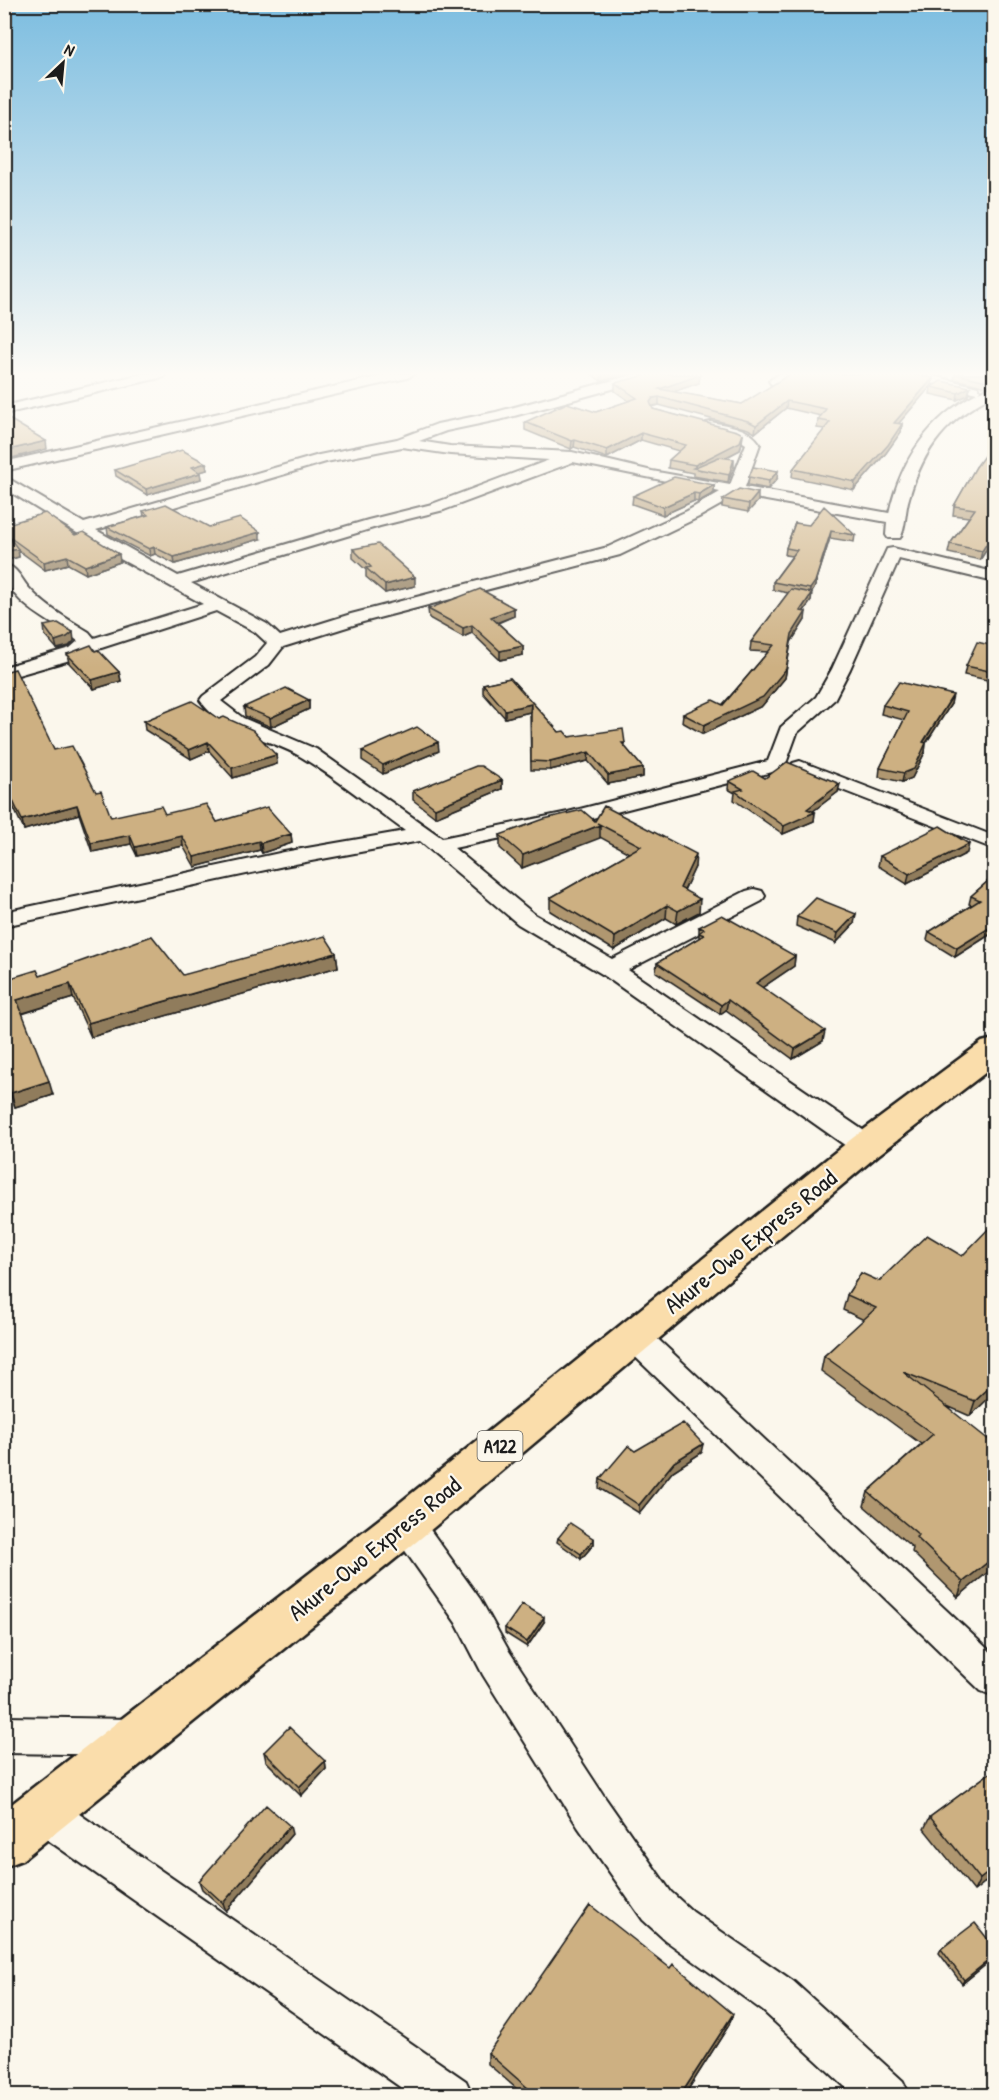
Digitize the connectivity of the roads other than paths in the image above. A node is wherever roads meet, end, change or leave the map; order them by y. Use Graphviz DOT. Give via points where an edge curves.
graph roads {
  1 [pos="276,472"];
  2 [pos="532,472"];
  3 [pos="630,472"];
  4 [pos="743,472"];
  5 [pos="912,472"];
  6 [pos="4,481"];
  7 [pos="736,490"];
  8 [pos="894,519"];
  9 [pos="81,529"];
  10 [pos="893,553"];
  11 [pos="4,569"];
  12 [pos="994,577"];
  13 [pos="176,582"];
  14 [pos="216,605"];
  15 [pos="277,643"];
  16 [pos="85,647"];
  17 [pos="4,673"];
  18 [pos="800,768"];
  19 [pos="431,839"];
  20 [pos="994,843"];
  21 [pos="4,896"];
  22 [pos="754,896"];
  23 [pos="9,919"];
  24 [pos="611,969"];
  25 [pos="994,1050"];
  26 [pos="866,1146"];
  27 [pos="634,1336"];
  28 [pos="406,1524"];
  29 [pos="993,1673"];
  30 [pos="4,1735"];
  31 [pos="135,1737"];
  32 [pos="42,1812"];
  33 [pos="4,1842"];
  34 [pos="451,2096"];
  35 [pos="888,2096"];
  1 -- 9 [label="street"];
  2 -- 13 [label="street" via="438,507"];
  3 -- 7 [label="street"];
  4 -- 7 [label="street"];
  5 -- 8 [label="street"];
  6 -- 9 [label="street" via="44,514"];
  7 -- 8 [label="street"];
  7 -- 15 [label="street" via="614,551 357,618"];
  8 -- 10 [label="street"];
  9 -- 13 [label="street"];
  10 -- 12 [label="street"];
  10 -- 19 [label="street" via="828,693 788,731 777,765 569,818"];
  11 -- 16 [label="street" via="50,615 83,636 87,641"];
  13 -- 14 [label="street"];
  14 -- 15 [label="street" via="261,628"];
  14 -- 16 [label="street"];
  15 -- 19 [label="street" via="262,661 210,700 236,722 309,753"];
  16 -- 17 [label="street"];
  18 -- 20 [label="street"];
  19 -- 23 [label="street" via="284,859"];
  19 -- 24 [label="street" via="526,919"];
  21 -- 23 [label="street"];
  22 -- 24 [label="street"];
  24 -- 26 [label="street"];
  25 -- 26 [label="highway, Akure-Owo Express Road / A122"];
  26 -- 27 [label="highway, Akure-Owo Express Road / A122"];
  27 -- 28 [label="highway, Akure-Owo Express Road / A122"];
  27 -- 29 [label="street"];
  28 -- 31 [label="highway, Akure-Owo Express Road / A122"];
  28 -- 35 [label="street" via="468,1611 496,1663 585,1803 657,1906 778,1996"];
  30 -- 31 [label="street"];
  31 -- 32 [label="highway, Akure-Owo Express Road / A122"];
  32 -- 33 [label="highway, Akure-Owo Express Road / A122"];
  32 -- 34 [label="street"];
}
